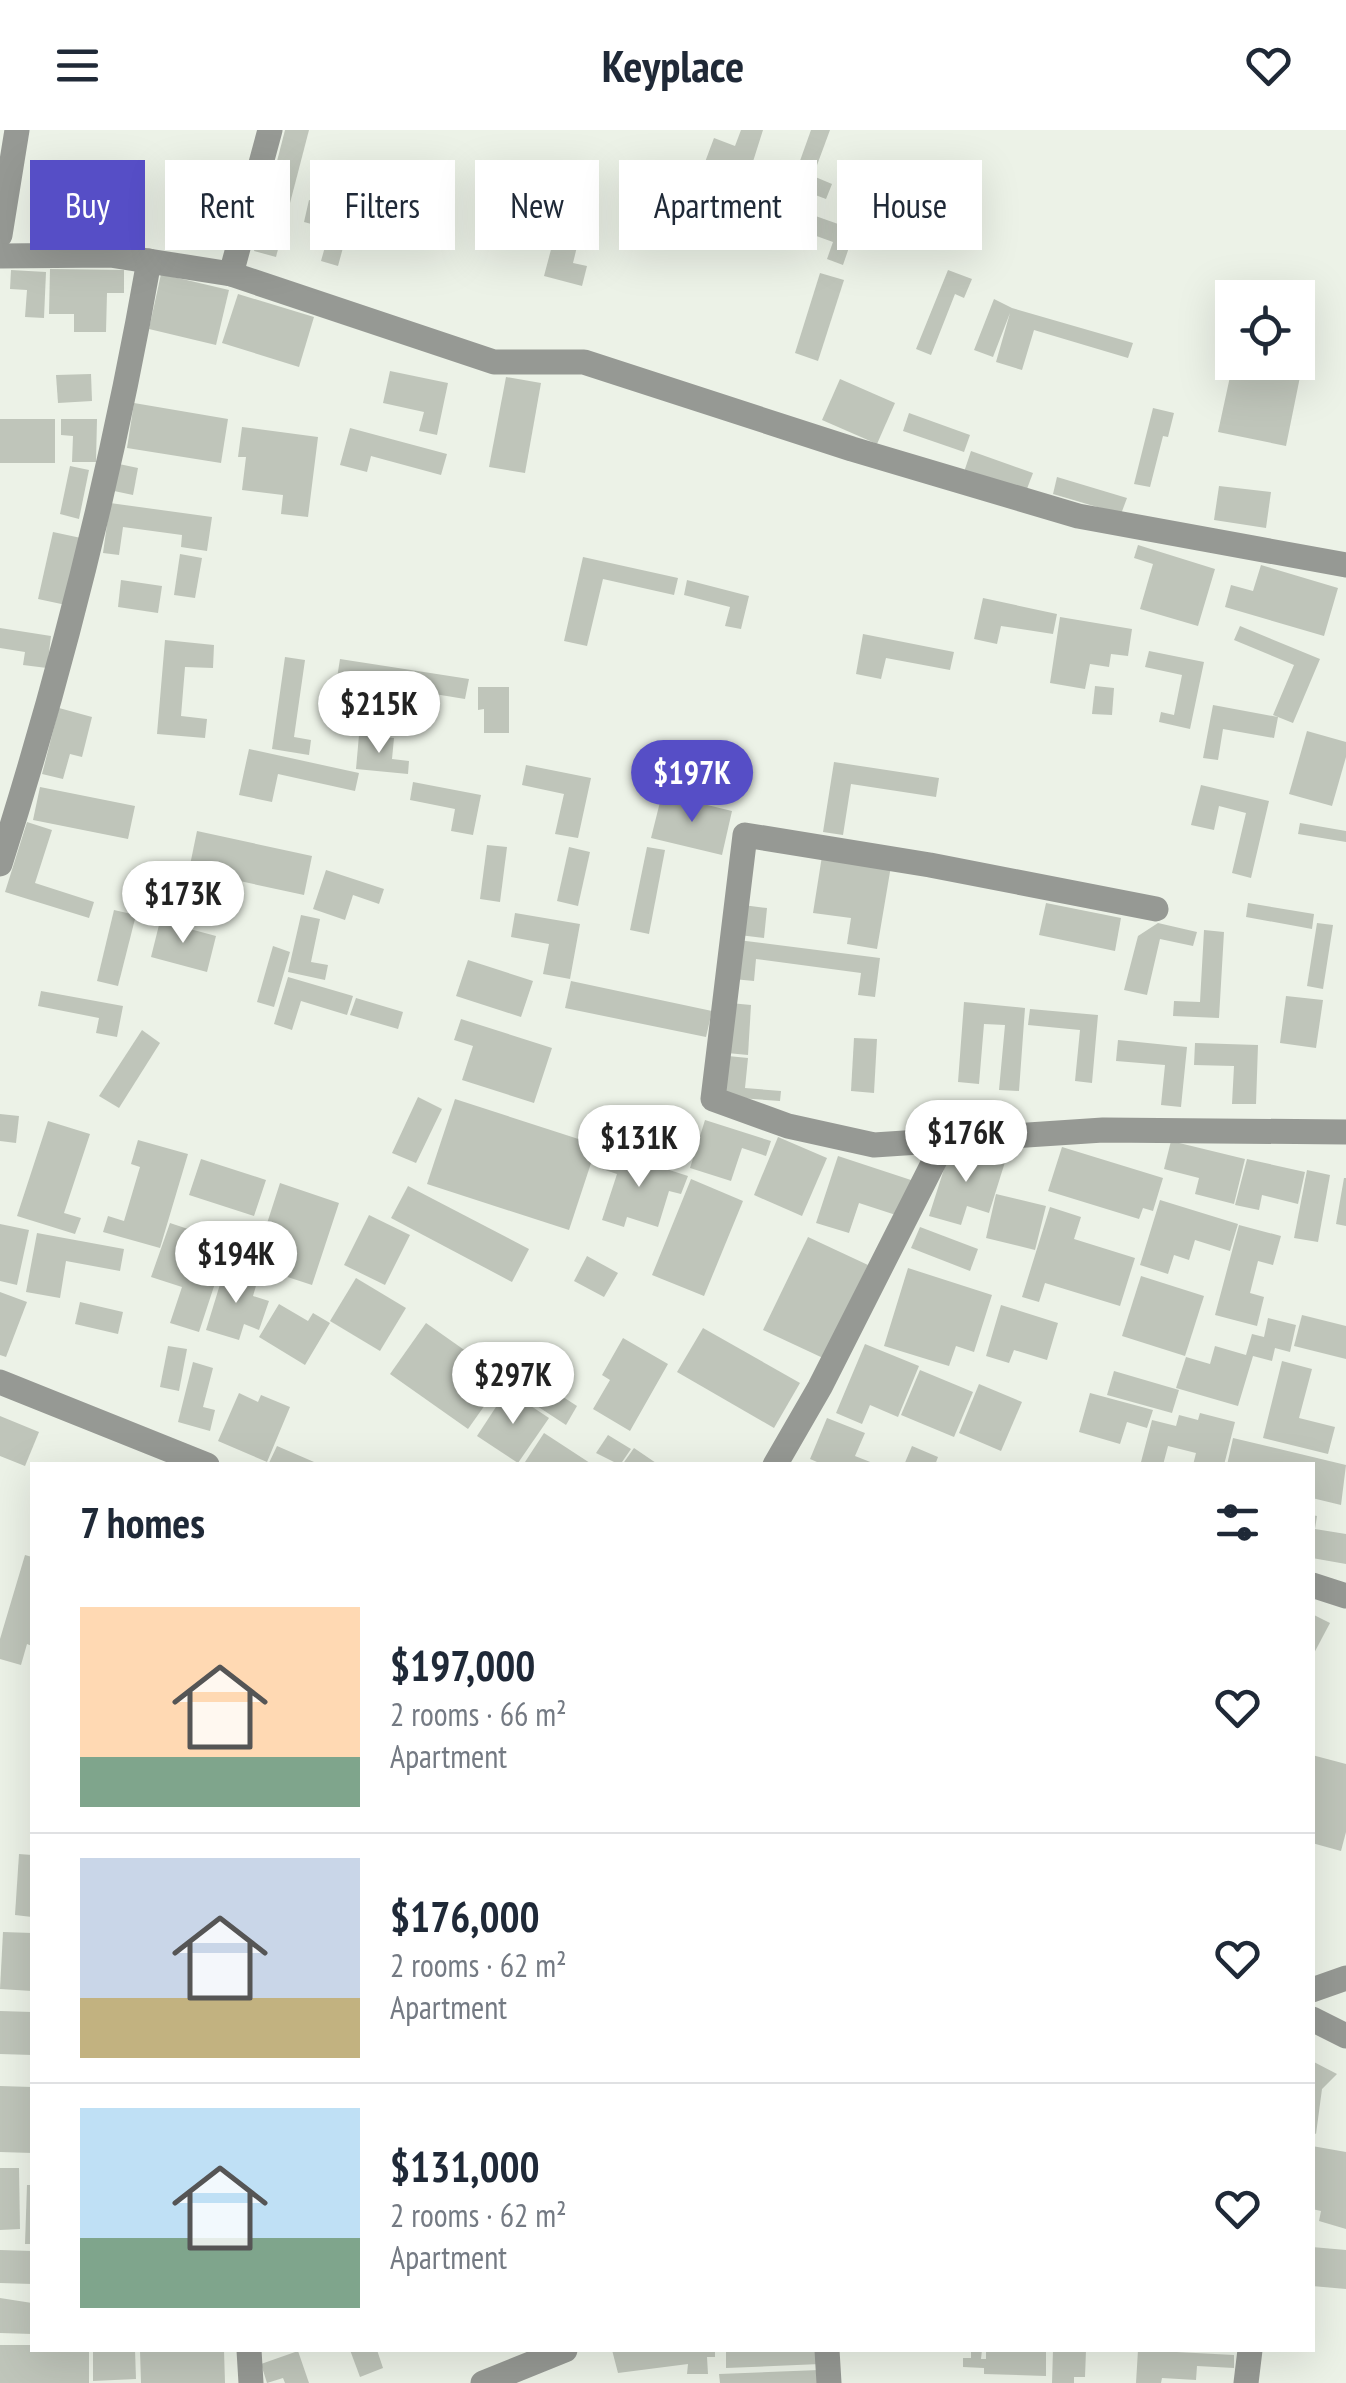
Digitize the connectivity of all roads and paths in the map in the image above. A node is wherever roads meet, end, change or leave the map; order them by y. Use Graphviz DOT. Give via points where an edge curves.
graph roads {
  1 [pos="17,130"];
  2 [pos="270,130"];
  3 [pos="0,235"];
  4 [pos="0,256"];
  5 [pos="148,261"];
  6 [pos="231,274"];
  7 [pos="1346,565"];
  8 [pos="0,864"];
  9 [pos="1156,909"];
  10 [pos="1346,1132"];
  11 [pos="946,1138"];
  12 [pos="0,1382"];
  13 [pos="200,1462"];
  14 [pos="776,1462"];
  15 [pos="1315,1586"];
  16 [pos="1346,1596"];
  17 [pos="1346,1978"];
  18 [pos="1315,1989"];
  19 [pos="1315,2020"];
  20 [pos="1346,2036"];
  21 [pos="249,2352"];
  22 [pos="560,2352"];
  23 [pos="827,2352"];
  24 [pos="1250,2352"];
  25 [pos="251,2383"];
  26 [pos="482,2383"];
  27 [pos="828,2383"];
  28 [pos="1246,2383"];
  1 -- 3 [label="street"];
  2 -- 6 [label="street"];
  4 -- 5 [label="street"];
  5 -- 6 [label="street"];
  5 -- 8 [label="street" via="70,632"];
  6 -- 7 [label="street" via="494,362 584,362 1078,516"];
  9 -- 11 [label="street" via="745,835 713,1098 788,1126 874,1146"];
  10 -- 11 [label="street" via="1103,1130"];
  11 -- 14 [label="street"];
  12 -- 13 [label="street"];
  15 -- 16 [label="street"];
  17 -- 18 [label="street"];
  19 -- 20 [label="street"];
  21 -- 25 [label="street"];
  22 -- 26 [label="street"];
  23 -- 27 [label="street"];
  24 -- 28 [label="street"];
}
